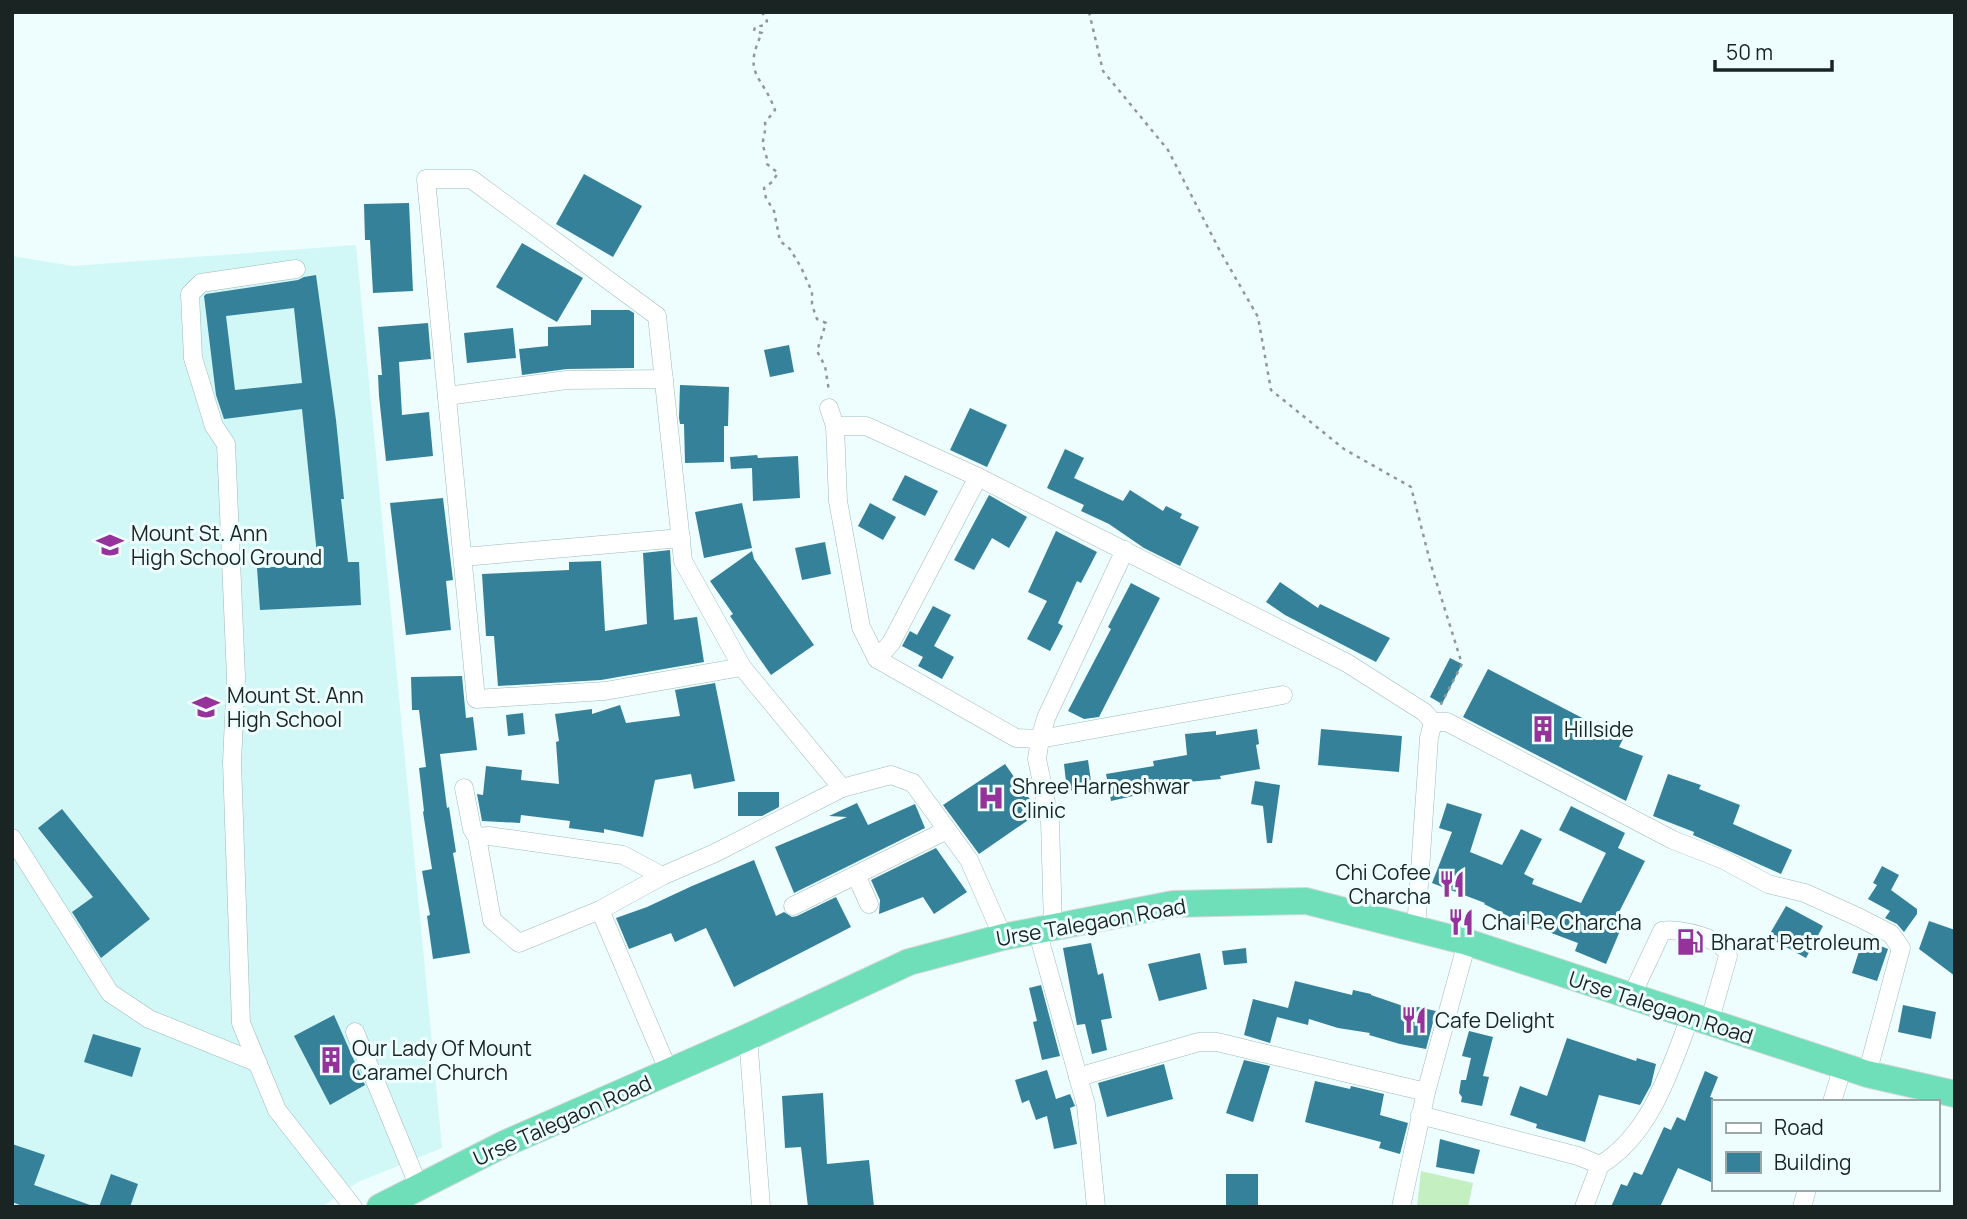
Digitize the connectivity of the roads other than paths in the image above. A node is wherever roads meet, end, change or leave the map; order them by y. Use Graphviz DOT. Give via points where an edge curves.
graph roads {
  1 [pos="296,269"];
  2 [pos="664,379"];
  3 [pos="447,396"];
  4 [pos="829,408"];
  5 [pos="835,426"];
  6 [pos="978,477"];
  7 [pos="681,538"];
  8 [pos="1125,550"];
  9 [pos="463,557"];
  10 [pos="877,659"];
  11 [pos="741,667"];
  12 [pos="1283,695"];
  13 [pos="1433,722"];
  14 [pos="1040,739"];
  15 [pos="464,788"];
  16 [pos="842,788"];
  17 [pos="947,830"];
  18 [pos="477,837"];
  19 [pos="12,838"];
  20 [pos="856,875"];
  21 [pos="662,876"];
  22 [pos="869,904"];
  23 [pos="793,906"];
  24 [pos="600,910"];
  25 [pos="1045,928"];
  26 [pos="1416,929"];
  27 [pos="1003,937"];
  28 [pos="1467,942"];
  29 [pos="1631,997"];
  30 [pos="1700,1020"];
  31 [pos="355,1032"];
  32 [pos="748,1037"];
  33 [pos="258,1063"];
  34 [pos="1855,1070"];
  35 [pos="669,1072"];
  36 [pos="1078,1077"];
  37 [pos="1426,1092"];
  38 [pos="1955,1094"];
  39 [pos="1833,1100"];
  40 [pos="1420,1115"];
  41 [pos="1600,1165"];
  42 [pos="419,1187"];
  43 [pos="353,1207"];
  44 [pos="380,1207"];
  45 [pos="761,1207"];
  46 [pos="1096,1207"];
  47 [pos="1401,1207"];
  48 [pos="1584,1207"];
  1 -- 33 [label="street" via="201,283 190,294 193,358 214,426 226,444 236,677 232,762 241,1023"];
  2 -- 3 [label="street" via="567,380"];
  2 -- 3 [label="street" via="657,316 471,179 426,179"];
  2 -- 7 [label="street"];
  3 -- 9 [label="street"];
  4 -- 5 [label="street"];
  5 -- 6 [label="street" via="866,426"];
  5 -- 10 [label="street" via="838,501 861,627"];
  6 -- 8 [label="street"];
  6 -- 10 [label="street" via="891,643"];
  7 -- 9 [label="street"];
  7 -- 11 [label="street" via="682,561"];
  8 -- 13 [label="street" via="1347,663"];
  8 -- 14 [label="street"];
  9 -- 11 [label="street" via="476,699 605,691"];
  10 -- 14 [label="street" via="1016,738"];
  11 -- 16 [label="street"];
  12 -- 14 [label="street"];
  13 -- 26 [label="street"];
  13 -- 34 [label="street" via="1447,722 1673,840 1768,884 1805,893 1891,934 1901,948"];
  14 -- 25 [label="street" via="1037,759 1050,821"];
  15 -- 18 [label="street"];
  16 -- 17 [label="street" via="891,775 913,783"];
  16 -- 21 [label="street"];
  17 -- 20 [label="street"];
  17 -- 27 [label="street" via="969,860"];
  18 -- 21 [label="street" via="623,855"];
  18 -- 24 [label="street" via="492,920 519,943"];
  19 -- 33 [label="street" via="110,993 149,1020"];
  20 -- 22 [label="street"];
  20 -- 23 [label="street"];
  21 -- 24 [label="street"];
  24 -- 35 [label="street"];
  25 -- 26 [label="highway, Urse Talegaon Road" via="1173,904 1306,901"];
  25 -- 27 [label="highway, Urse Talegaon Road"];
  25 -- 36 [label="street"];
  26 -- 28 [label="highway, Urse Talegaon Road"];
  27 -- 32 [label="highway, Urse Talegaon Road" via="909,962"];
  28 -- 29 [label="highway, Urse Talegaon Road"];
  28 -- 37 [label="street"];
  29 -- 30 [label="highway, Urse Talegaon Road"];
  29 -- 30 [label="street" via="1662,931 1696,935 1721,944 1728,956"];
  30 -- 34 [label="highway, Urse Talegaon Road"];
  30 -- 41 [label="street" via="1637,1131 1618,1154"];
  31 -- 42 [label="street"];
  32 -- 35 [label="highway, Urse Talegaon Road"];
  32 -- 45 [label="street"];
  33 -- 43 [label="street" via="277,1110"];
  34 -- 38 [label="highway, Urse Talegaon Road"];
  34 -- 39 [label="street"];
  35 -- 42 [label="highway, Urse Talegaon Road" via="504,1144"];
  36 -- 37 [label="street" via="1199,1042 1217,1042"];
  36 -- 46 [label="street" via="1086,1105"];
  37 -- 40 [label="street"];
  40 -- 41 [label="street"];
  40 -- 47 [label="street"];
  41 -- 48 [label="street"];
  42 -- 44 [label="highway, Urse Talegaon Road"];
}
